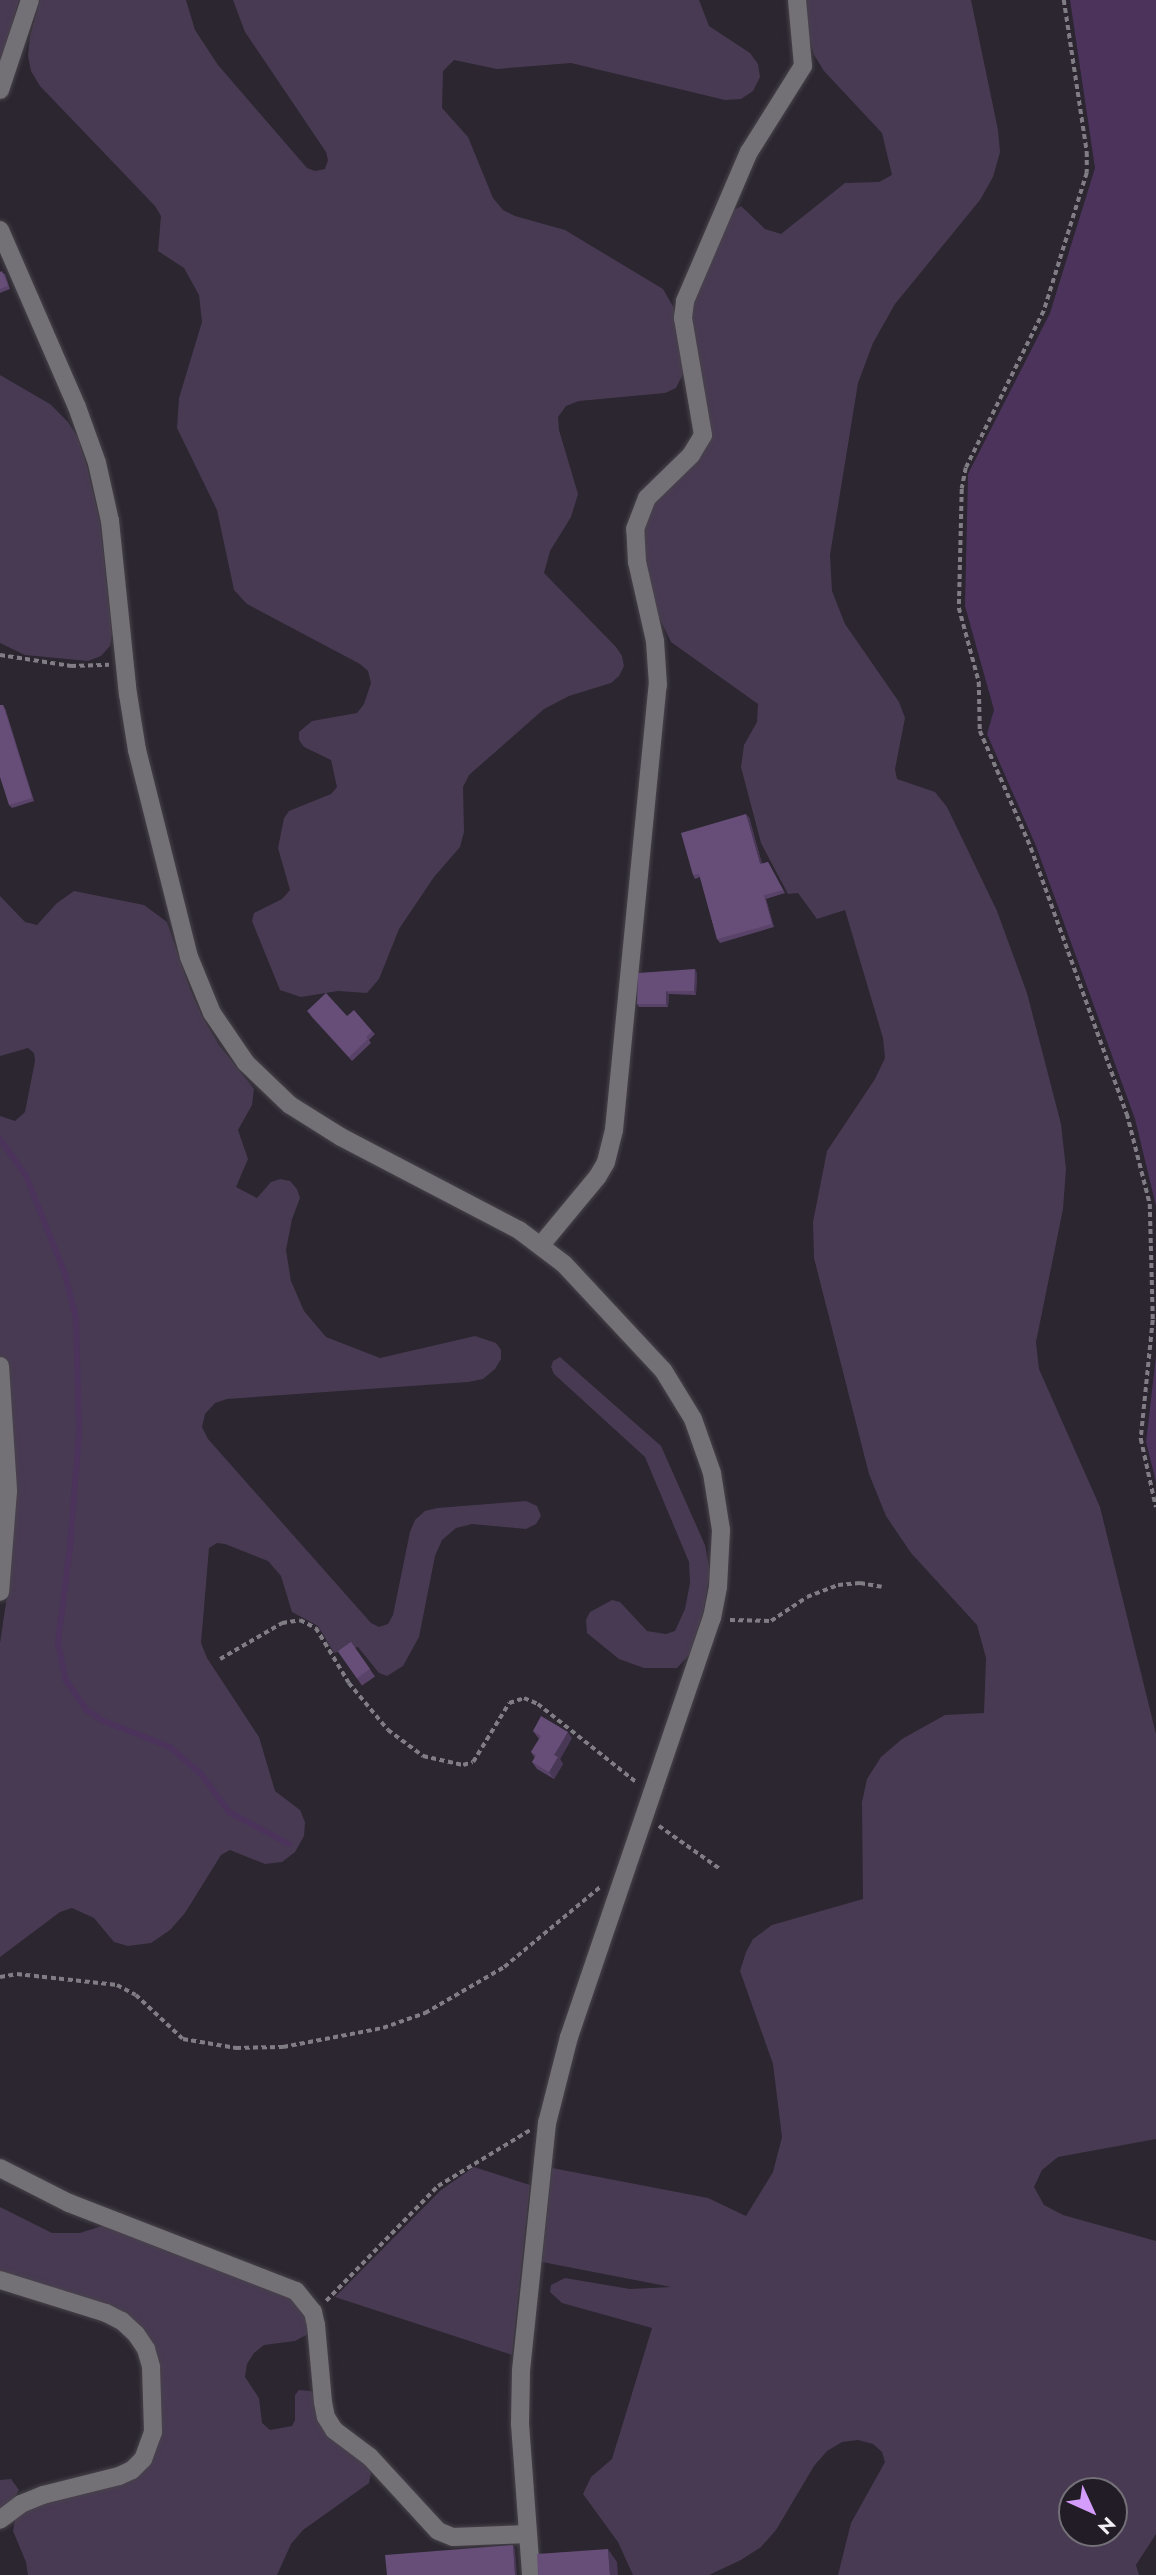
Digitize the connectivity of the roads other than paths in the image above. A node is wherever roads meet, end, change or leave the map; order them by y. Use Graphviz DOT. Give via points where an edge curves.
graph roads {
  1 [pos="30,0"];
  2 [pos="797,0"];
  3 [pos="0,90"];
  4 [pos="0,230"];
  5 [pos="541,1245"];
  6 [pos="0,1366"];
  7 [pos="2,1551"];
  8 [pos="0,1592"];
  9 [pos="0,2168"];
  10 [pos="0,2280"];
  11 [pos="0,2520"];
  12 [pos="528,2534"];
  13 [pos="531,2575"];
  1 -- 3 [label="street"];
  2 -- 5 [label="street" via="803,66 749,152 685,301 683,318 703,435 691,455 647,498 635,529 636,554 656,641 658,685 614,1130 598,1176"];
  4 -- 5 [label="street" via="97,463 110,521 137,750 189,957 203,995 228,1039 267,1085 314,1122"];
  5 -- 12 [label="street" via="585,1283 645,1348 679,1394 712,1473 721,1530 712,1617 569,2037 546,2132 521,2371"];
  6 -- 7 [label="street" via="8,1491"];
  7 -- 8 [label="street"];
  9 -- 12 [label="street" via="69,2203 296,2291 313,2312 323,2402 334,2430 370,2457 438,2531 453,2537"];
  10 -- 11 [label="street" via="106,2314 136,2333 151,2367 153,2432 146,2452 132,2470 43,2495"];
  12 -- 13 [label="street"];
}
